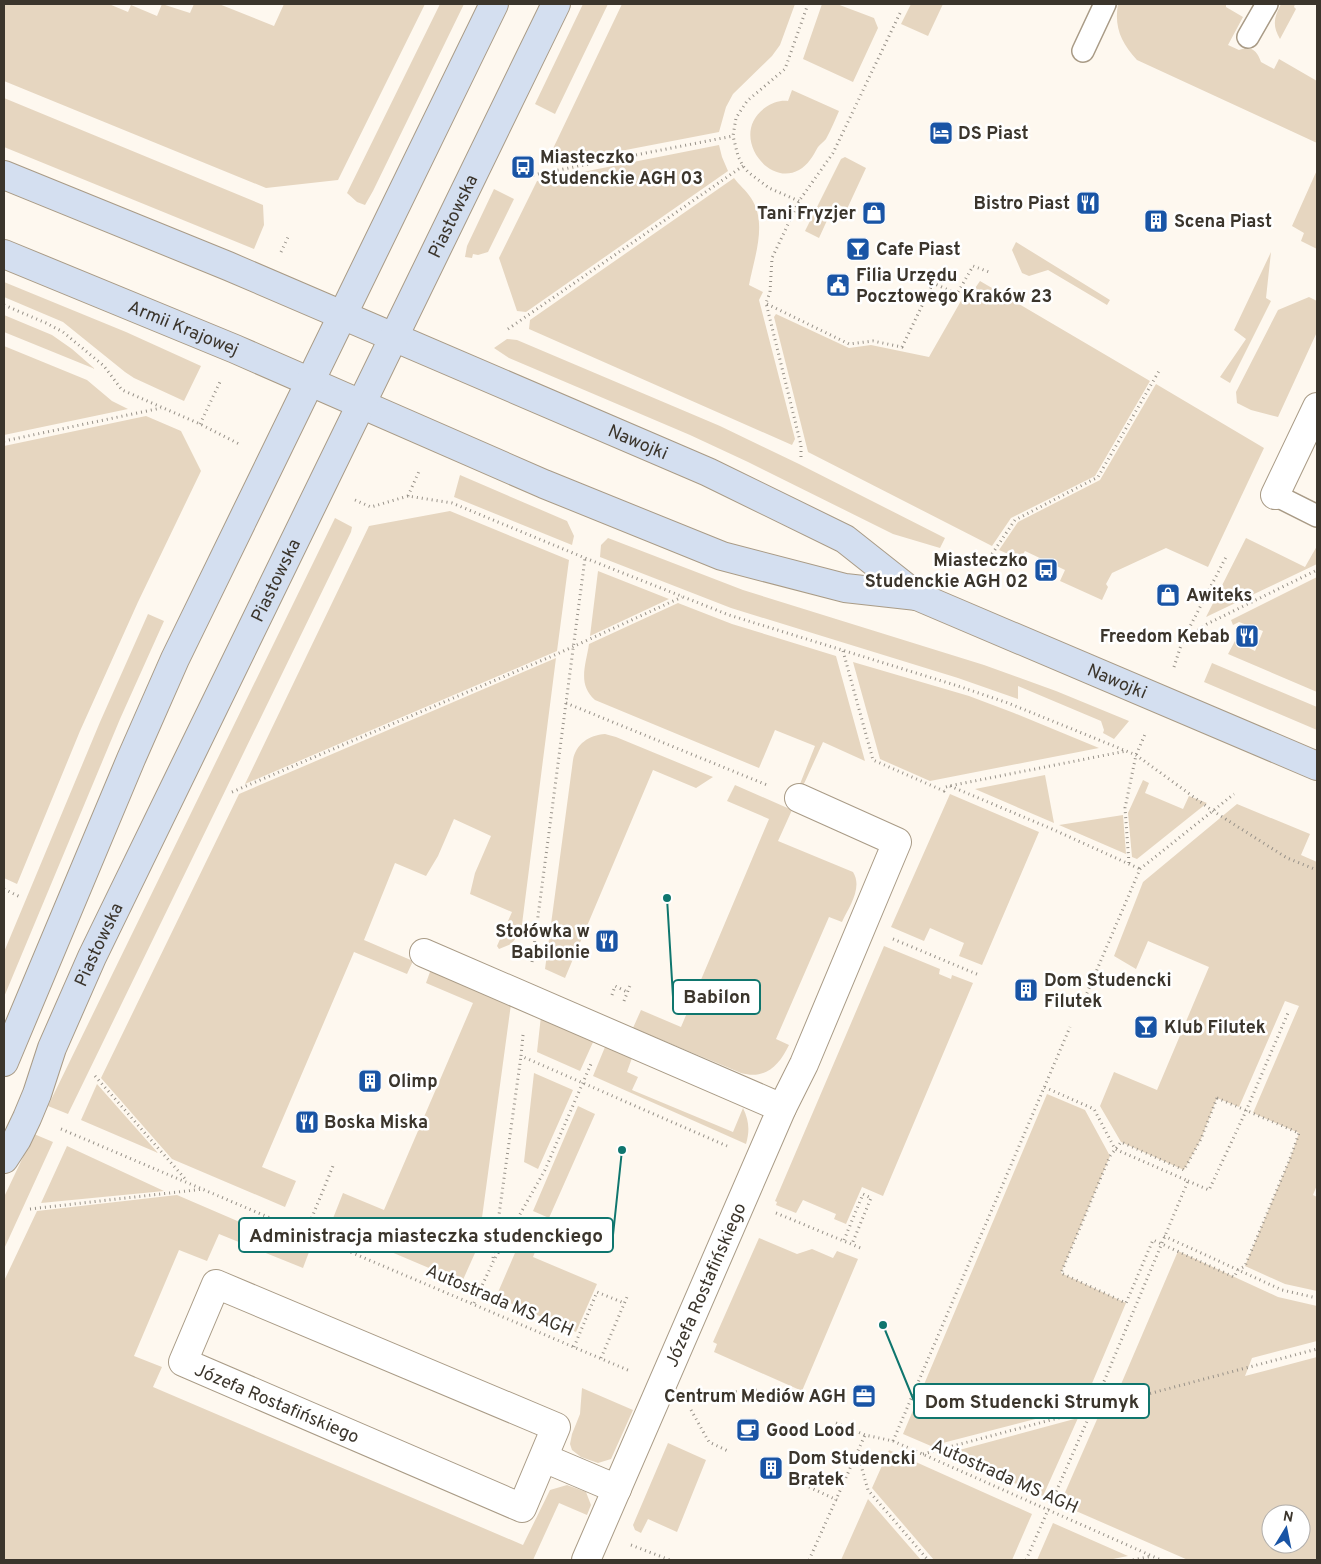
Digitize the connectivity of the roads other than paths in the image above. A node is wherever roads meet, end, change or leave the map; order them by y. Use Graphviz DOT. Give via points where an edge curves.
graph roads {
  1 [pos="494,4"];
  2 [pos="556,4"];
  3 [pos="1105,4"];
  4 [pos="1267,4"];
  5 [pos="1248,37"];
  6 [pos="1082,51"];
  7 [pos="4,175"];
  8 [pos="4,254"];
  9 [pos="342,316"];
  10 [pos="393,337"];
  11 [pos="310,382"];
  12 [pos="361,404"];
  13 [pos="1317,407"];
  14 [pos="1275,495"];
  15 [pos="1317,516"];
  16 [pos="917,596"];
  17 [pos="1317,766"];
  18 [pos="799,798"];
  19 [pos="424,953"];
  20 [pos="4,1062"];
  21 [pos="782,1108"];
  22 [pos="4,1159"];
  23 [pos="544,1458"];
  24 [pos="617,1489"];
  25 [pos="586,1560"];
  1 -- 9 [label="street"];
  2 -- 10 [label="street, Piastowska"];
  3 -- 6 [label="lane"];
  4 -- 5 [label="lane"];
  7 -- 9 [label="street"];
  8 -- 11 [label="street, Armii Krajowej"];
  9 -- 10 [label="street, Nawojki"];
  9 -- 11 [label="street"];
  10 -- 12 [label="street, Piastowska"];
  10 -- 16 [label="street, Nawojki" via="752,493 846,540"];
  11 -- 12 [label="street, Armii Krajowej"];
  11 -- 20 [label="street" via="155,703"];
  12 -- 16 [label="street, Nawojki" via="544,484 722,556 845,588"];
  12 -- 22 [label="street, Piastowska" via="92,957 52,1048 37,1094 17,1139"];
  13 -- 14 [label="street"];
  14 -- 15 [label="lane"];
  16 -- 17 [label="street, Nawojki"];
  18 -- 21 [label="street, Józefa Rostafińskiego" via="897,842 804,1064"];
  19 -- 21 [label="street"];
  21 -- 24 [label="street, Józefa Rostafińskiego"];
  23 -- 23 [label="street, Józefa Rostafińskiego" via="556,1427 216,1284 182,1362 522,1508"];
  23 -- 24 [label="street"];
  24 -- 25 [label="street, Józefa Rostafińskiego"];
}
